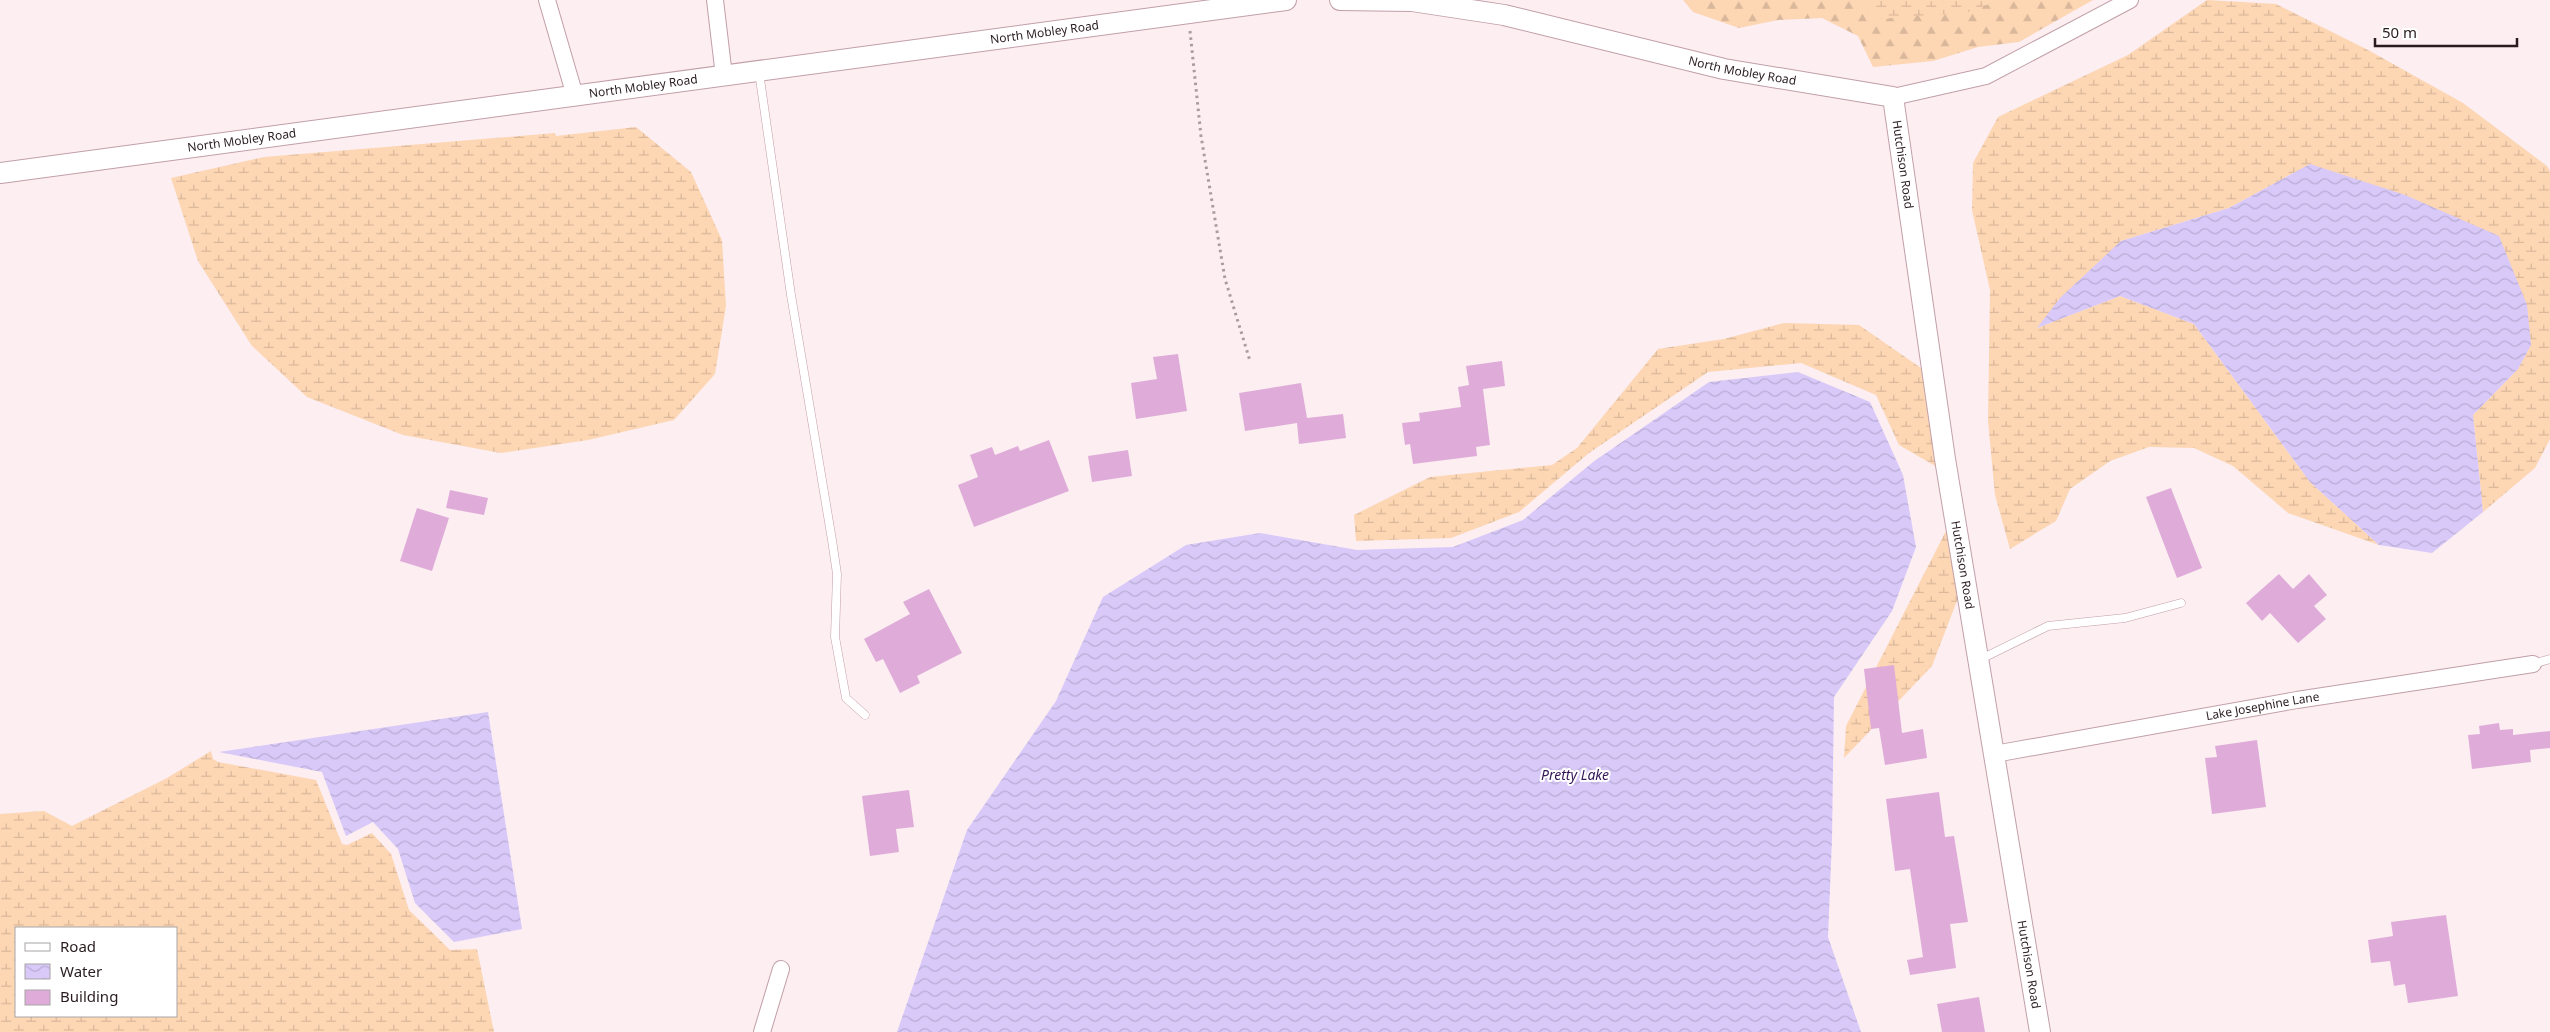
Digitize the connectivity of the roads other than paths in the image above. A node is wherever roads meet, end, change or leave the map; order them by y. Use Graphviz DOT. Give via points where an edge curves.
graph roads {
  1 [pos="547,0"];
  2 [pos="715,0"];
  3 [pos="1286,0"];
  4 [pos="1340,0"];
  5 [pos="2130,0"];
  6 [pos="760,72"];
  7 [pos="724,76"];
  8 [pos="575,96"];
  9 [pos="1893,98"];
  10 [pos="0,173"];
  11 [pos="2181,603"];
  12 [pos="2550,659"];
  13 [pos="1978,661"];
  14 [pos="2533,664"];
  15 [pos="865,715"];
  16 [pos="1992,751"];
  17 [pos="781,969"];
  18 [pos="762,1032"];
  19 [pos="2040,1032"];
  1 -- 8 [label="street"];
  2 -- 7 [label="street"];
  3 -- 6 [label="street, North Mobley Road"];
  4 -- 9 [label="street, North Mobley Road" via="1412,1 1504,15 1724,69"];
  5 -- 9 [label="street, North Mobley Road" via="1986,76"];
  6 -- 7 [label="street, North Mobley Road"];
  6 -- 15 [label="lane" via="791,295 834,548 837,574 835,636 846,698"];
  7 -- 8 [label="street, North Mobley Road"];
  8 -- 10 [label="street, North Mobley Road"];
  9 -- 13 [label="street, Hutchison Road"];
  11 -- 13 [label="lane" via="2124,618 2048,626"];
  12 -- 14 [label="lane"];
  13 -- 16 [label="street, Hutchison Road"];
  14 -- 16 [label="street, Lake Josephine Lane" via="2297,700 2000,753"];
  16 -- 19 [label="street, Hutchison Road"];
  17 -- 18 [label="street"];
}
